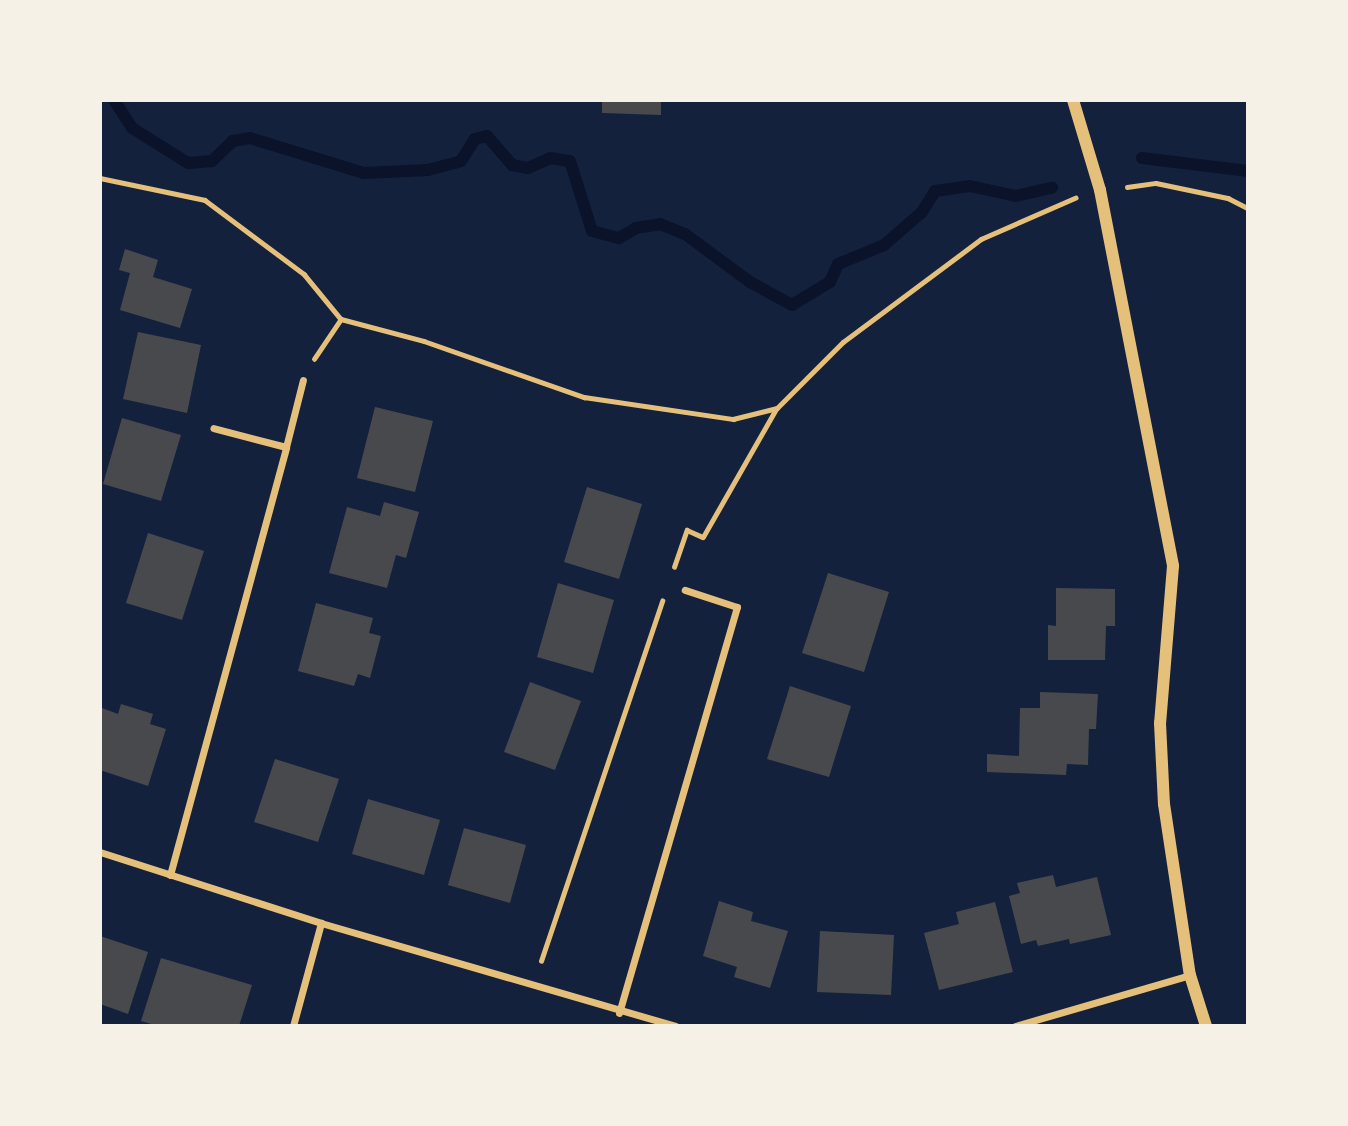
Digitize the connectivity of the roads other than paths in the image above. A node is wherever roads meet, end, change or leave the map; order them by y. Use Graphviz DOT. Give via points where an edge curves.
graph roads {
  1 [pos="1074,103"];
  2 [pos="303,380"];
  3 [pos="212,428"];
  4 [pos="286,447"];
  5 [pos="685,590"];
  6 [pos="100,852"];
  7 [pos="170,875"];
  8 [pos="321,923"];
  9 [pos="1190,975"];
  10 [pos="618,1013"];
  11 [pos="293,1026"];
  12 [pos="675,1026"];
  13 [pos="1015,1026"];
  14 [pos="1206,1026"];
  1 -- 9 [label="street" via="1100,190 1173,566 1160,723 1164,804"];
  2 -- 4 [label="street"];
  3 -- 4 [label="street"];
  4 -- 7 [label="street"];
  5 -- 10 [label="street" via="737,607"];
  6 -- 7 [label="street"];
  7 -- 8 [label="street"];
  8 -- 10 [label="street"];
  8 -- 11 [label="street"];
  9 -- 13 [label="street"];
  9 -- 14 [label="street"];
  10 -- 12 [label="street"];
}
